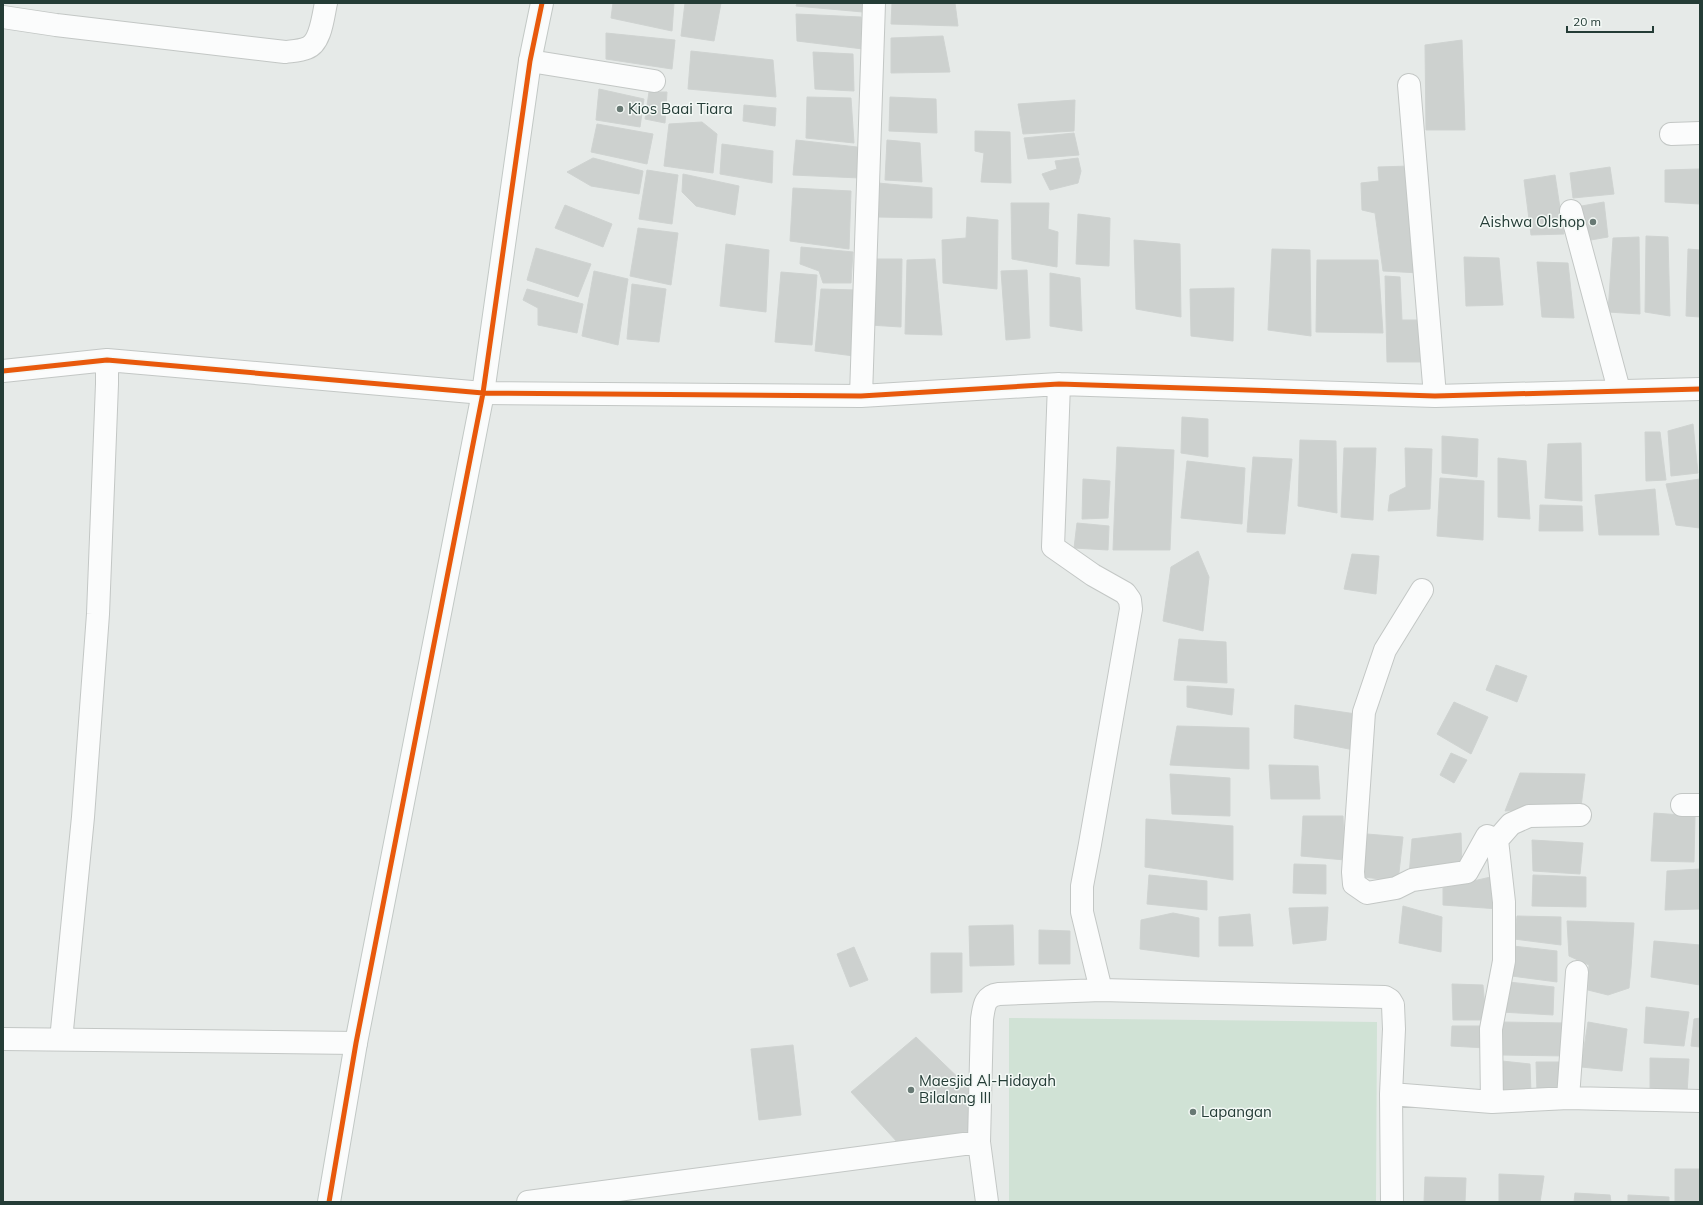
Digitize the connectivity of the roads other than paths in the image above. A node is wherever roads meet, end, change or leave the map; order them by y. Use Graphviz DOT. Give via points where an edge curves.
graph roads {
  1 [pos="326,3"];
  2 [pos="542,3"];
  3 [pos="874,3"];
  4 [pos="3,17"];
  5 [pos="530,61"];
  6 [pos="654,81"];
  7 [pos="1409,85"];
  8 [pos="1700,133"];
  9 [pos="1671,134"];
  10 [pos="1571,211"];
  11 [pos="107,360"];
  12 [pos="3,371"];
  13 [pos="1059,384"];
  14 [pos="1700,389"];
  15 [pos="1619,390"];
  16 [pos="483,393"];
  17 [pos="861,396"];
  18 [pos="1435,396"];
  19 [pos="1422,590"];
  20 [pos="1580,815"];
  21 [pos="1497,840"];
  22 [pos="1577,972"];
  23 [pos="1101,990"];
  24 [pos="3,1039"];
  25 [pos="61,1040"];
  26 [pos="356,1043"];
  27 [pos="1391,1094"];
  28 [pos="1568,1098"];
  29 [pos="1700,1101"];
  30 [pos="1492,1102"];
  31 [pos="979,1142"];
  32 [pos="330,1202"];
  33 [pos="528,1202"];
  34 [pos="987,1202"];
  35 [pos="1392,1202"];
  1 -- 4 [label="street" via="318,36 313,44 308,48 285,52"];
  2 -- 5 [label="street"];
  3 -- 17 [label="street"];
  5 -- 6 [label="street"];
  5 -- 16 [label="street"];
  7 -- 18 [label="street"];
  8 -- 9 [label="street"];
  10 -- 15 [label="street"];
  11 -- 12 [label="street"];
  11 -- 16 [label="street"];
  11 -- 25 [label="street" via="98,614 83,817"];
  13 -- 17 [label="street"];
  13 -- 18 [label="street"];
  13 -- 23 [label="street" via="1053,547 1093,575 1125,593 1130,600 1131,609 1082,886 1082,912"];
  14 -- 15 [label="street"];
  15 -- 18 [label="street"];
  16 -- 17 [label="street"];
  16 -- 26 [label="street"];
  19 -- 21 [label="street" via="1385,650 1364,712 1354,884 1367,893 1396,888 1412,880 1467,872 1487,836"];
  20 -- 21 [label="street" via="1529,816 1511,824"];
  21 -- 30 [label="street" via="1504,902 1504,961 1491,1029"];
  22 -- 28 [label="street"];
  23 -- 27 [label="street" via="1385,997 1393,1005"];
  23 -- 31 [label="street" via="999,994 986,1000 982,1019"];
  24 -- 25 [label="street"];
  25 -- 26 [label="street"];
  26 -- 32 [label="street"];
  27 -- 30 [label="street"];
  27 -- 35 [label="street"];
  28 -- 29 [label="street"];
  28 -- 30 [label="street"];
  31 -- 33 [label="street"];
  31 -- 34 [label="street"];
}
